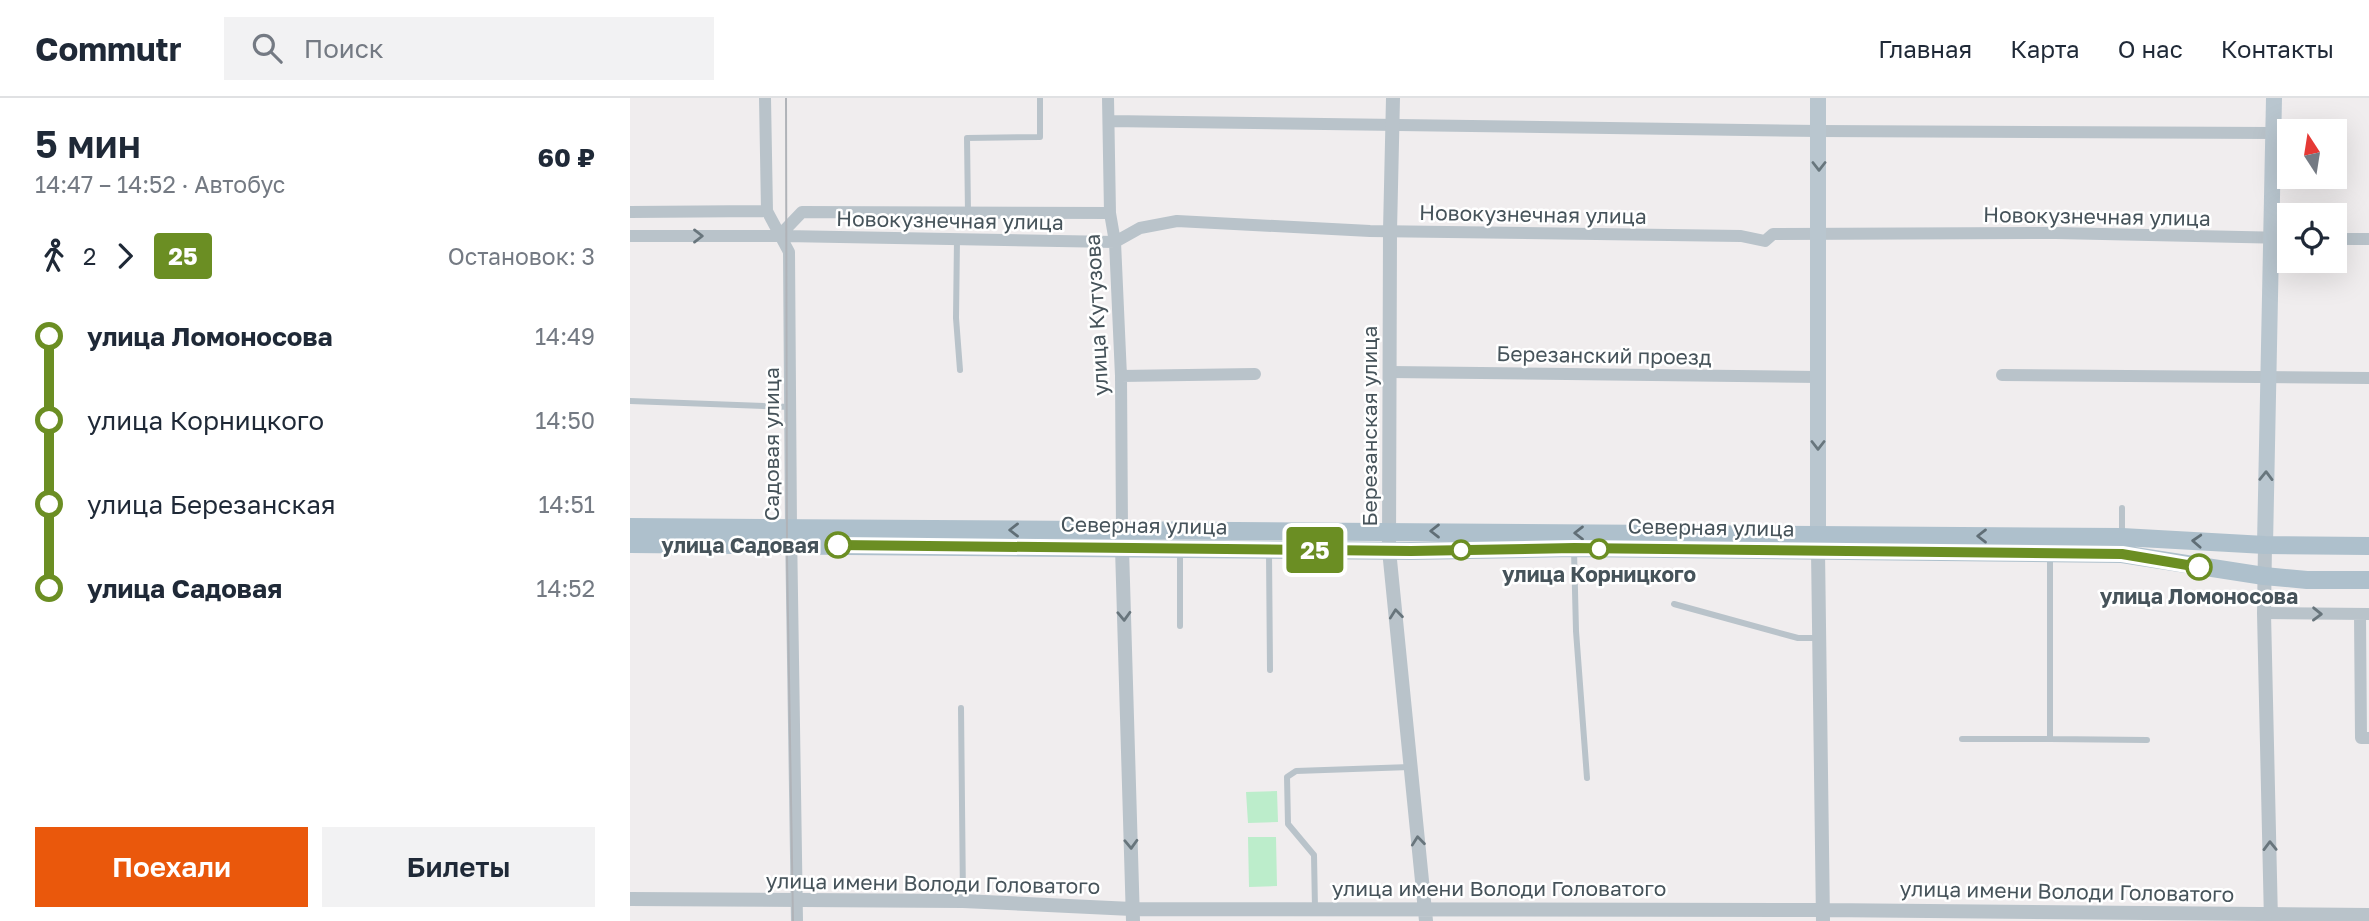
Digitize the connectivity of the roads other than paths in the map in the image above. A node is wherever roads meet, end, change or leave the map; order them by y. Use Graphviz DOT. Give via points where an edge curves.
graph roads {
  1 [pos="765,98"];
  2 [pos="1040,98"];
  3 [pos="1108,98"];
  4 [pos="1393,98"];
  5 [pos="1818,98"];
  6 [pos="2274,98"];
  7 [pos="1109,121"];
  8 [pos="1392,125"];
  9 [pos="1819,131"];
  10 [pos="2274,133"];
  11 [pos="767,211"];
  12 [pos="630,212"];
  13 [pos="968,213"];
  14 [pos="1110,213"];
  15 [pos="1390,231"];
  16 [pos="1819,234"];
  17 [pos="630,236"];
  18 [pos="779,236"];
  19 [pos="2272,238"];
  20 [pos="2277,238"];
  21 [pos="957,239"];
  22 [pos="2347,239"];
  23 [pos="2369,239"];
  24 [pos="1115,242"];
  25 [pos="960,370"];
  26 [pos="1390,372"];
  27 [pos="1255,374"];
  28 [pos="2002,375"];
  29 [pos="1121,376"];
  30 [pos="1818,377"];
  31 [pos="2269,377"];
  32 [pos="2369,378"];
  33 [pos="630,401"];
  34 [pos="791,407"];
  35 [pos="2122,508"];
  36 [pos="630,527"];
  37 [pos="1389,531"];
  38 [pos="791,537"];
  39 [pos="2122,537"];
  40 [pos="1122,539"];
  41 [pos="1819,543"];
  42 [pos="630,544"];
  43 [pos="2265,545"];
  44 [pos="2369,546"];
  45 [pos="1574,548"];
  46 [pos="1180,549"];
  47 [pos="1269,549"];
  48 [pos="1389,550"];
  49 [pos="2050,553"];
  50 [pos="2264,576"];
  51 [pos="2369,580"];
  52 [pos="1674,604"];
  53 [pos="2264,613"];
  54 [pos="2364,614"];
  55 [pos="1180,626"];
  56 [pos="1820,638"];
  57 [pos="1270,670"];
  58 [pos="961,708"];
  59 [pos="2369,738"];
  60 [pos="1962,739"];
  61 [pos="2050,739"];
  62 [pos="2147,740"];
  63 [pos="1411,767"];
  64 [pos="1587,778"];
  65 [pos="630,899"];
  66 [pos="797,901"];
  67 [pos="963,901"];
  68 [pos="1315,909"];
  69 [pos="1133,915"];
  70 [pos="1425,915"];
  71 [pos="1626,915"];
  72 [pos="2369,915"];
  73 [pos="1823,916"];
  74 [pos="2271,918"];
  75 [pos="797,921"];
  1 -- 11 [label="street, Садовая улица"];
  2 -- 13 [label="lane" via="1040,137 967,138"];
  3 -- 7 [label="street, улица Кутузова"];
  4 -- 8 [label="street, Березанская улица"];
  5 -- 9 [label="main road"];
  6 -- 10 [label="main road"];
  7 -- 8 [label="street"];
  7 -- 14 [label="street, улица Кутузова"];
  8 -- 9 [label="street"];
  8 -- 15 [label="street, Березанская улица"];
  9 -- 10 [label="street"];
  9 -- 16 [label="main road, one-way"];
  10 -- 19 [label="main road"];
  11 -- 12 [label="street"];
  11 -- 18 [label="street, Садовая улица"];
  13 -- 14 [label="street, Новокузнечная улица"];
  13 -- 18 [label="street, Новокузнечная улица" via="802,212"];
  14 -- 24 [label="street, улица Кутузова"];
  15 -- 16 [label="street, Новокузнечная улица" via="1741,236 1765,241 1773,234"];
  15 -- 24 [label="street, Новокузнечная улица" via="1177,221 1140,228"];
  15 -- 26 [label="street, Березанская улица"];
  16 -- 19 [label="street, Новокузнечная улица"];
  16 -- 30 [label="main road"];
  17 -- 18 [label="street, Новокузнечная улица, one-way"];
  18 -- 21 [label="street, Новокузнечная улица"];
  18 -- 34 [label="street, Садовая улица" via="789,252"];
  19 -- 20 [label="street, Новокузнечная улица"];
  19 -- 31 [label="main road"];
  21 -- 24 [label="street, Новокузнечная улица"];
  21 -- 25 [label="lane"];
  22 -- 23 [label="street"];
  24 -- 29 [label="street, улица Кутузова"];
  26 -- 30 [label="street, Березанский проезд"];
  26 -- 37 [label="street, Березанская улица"];
  27 -- 29 [label="street"];
  28 -- 31 [label="street"];
  29 -- 40 [label="street, улица Кутузова"];
  30 -- 41 [label="main road, one-way"];
  31 -- 32 [label="street"];
  43 -- 31 [label="main road, one-way"];
  33 -- 34 [label="lane"];
  34 -- 38 [label="street, Садовая улица"];
  35 -- 39 [label="lane"];
  36 -- 38 [label="main road, Северная улица"];
  37 -- 40 [label="main road, Северная улица"];
  41 -- 37 [label="main road, Северная улица, one-way"];
  37 -- 48 [label="street, Березанская улица"];
  38 -- 40 [label="main road, Северная улица"];
  38 -- 42 [label="main road, Северная улица"];
  38 -- 66 [label="street, Садовая улица"];
  39 -- 41 [label="main road, Северная улица, one-way"];
  43 -- 39 [label="main road, Северная улица, one-way"];
  40 -- 46 [label="main road, Северная улица"];
  40 -- 69 [label="street, улица Кутузова, one-way"];
  41 -- 45 [label="main road, Северная улица"];
  41 -- 49 [label="main road, Северная улица"];
  41 -- 56 [label="street"];
  43 -- 44 [label="main road, Северная улица"];
  43 -- 50 [label="street"];
  45 -- 48 [label="main road, Северная улица"];
  45 -- 64 [label="lane"];
  46 -- 47 [label="main road, Северная улица"];
  46 -- 55 [label="lane"];
  47 -- 48 [label="main road, Северная улица"];
  47 -- 57 [label="lane"];
  63 -- 48 [label="street, Березанская улица, one-way"];
  49 -- 50 [label="main road, Северная улица" via="2122,554"];
  49 -- 61 [label="lane"];
  50 -- 51 [label="main road, Северная улица"];
  50 -- 53 [label="street"];
  52 -- 56 [label="lane" via="1798,638"];
  53 -- 54 [label="street, one-way"];
  74 -- 53 [label="street, one-way"];
  54 -- 59 [label="street" via="2361,738"];
  56 -- 73 [label="street"];
  58 -- 67 [label="lane"];
  60 -- 61 [label="lane"];
  61 -- 62 [label="lane"];
  63 -- 68 [label="lane" via="1296,771 1287,777 1288,824 1314,855"];
  70 -- 63 [label="street, Березанская улица, one-way"];
  65 -- 66 [label="street, улица имени Володи Головатого"];
  66 -- 67 [label="street, улица имени Володи Головатого"];
  66 -- 75 [label="street, Садовая улица"];
  67 -- 69 [label="street, улица имени Володи Головатого"];
  68 -- 69 [label="street, улица имени Володи Головатого"];
  68 -- 70 [label="street, улица имени Володи Головатого"];
  70 -- 71 [label="street, улица имени Володи Головатого"];
  71 -- 73 [label="street, улица имени Володи Головатого"];
  72 -- 74 [label="street, улица имени Володи Головатого"];
  73 -- 74 [label="street, улица имени Володи Головатого"];
}
